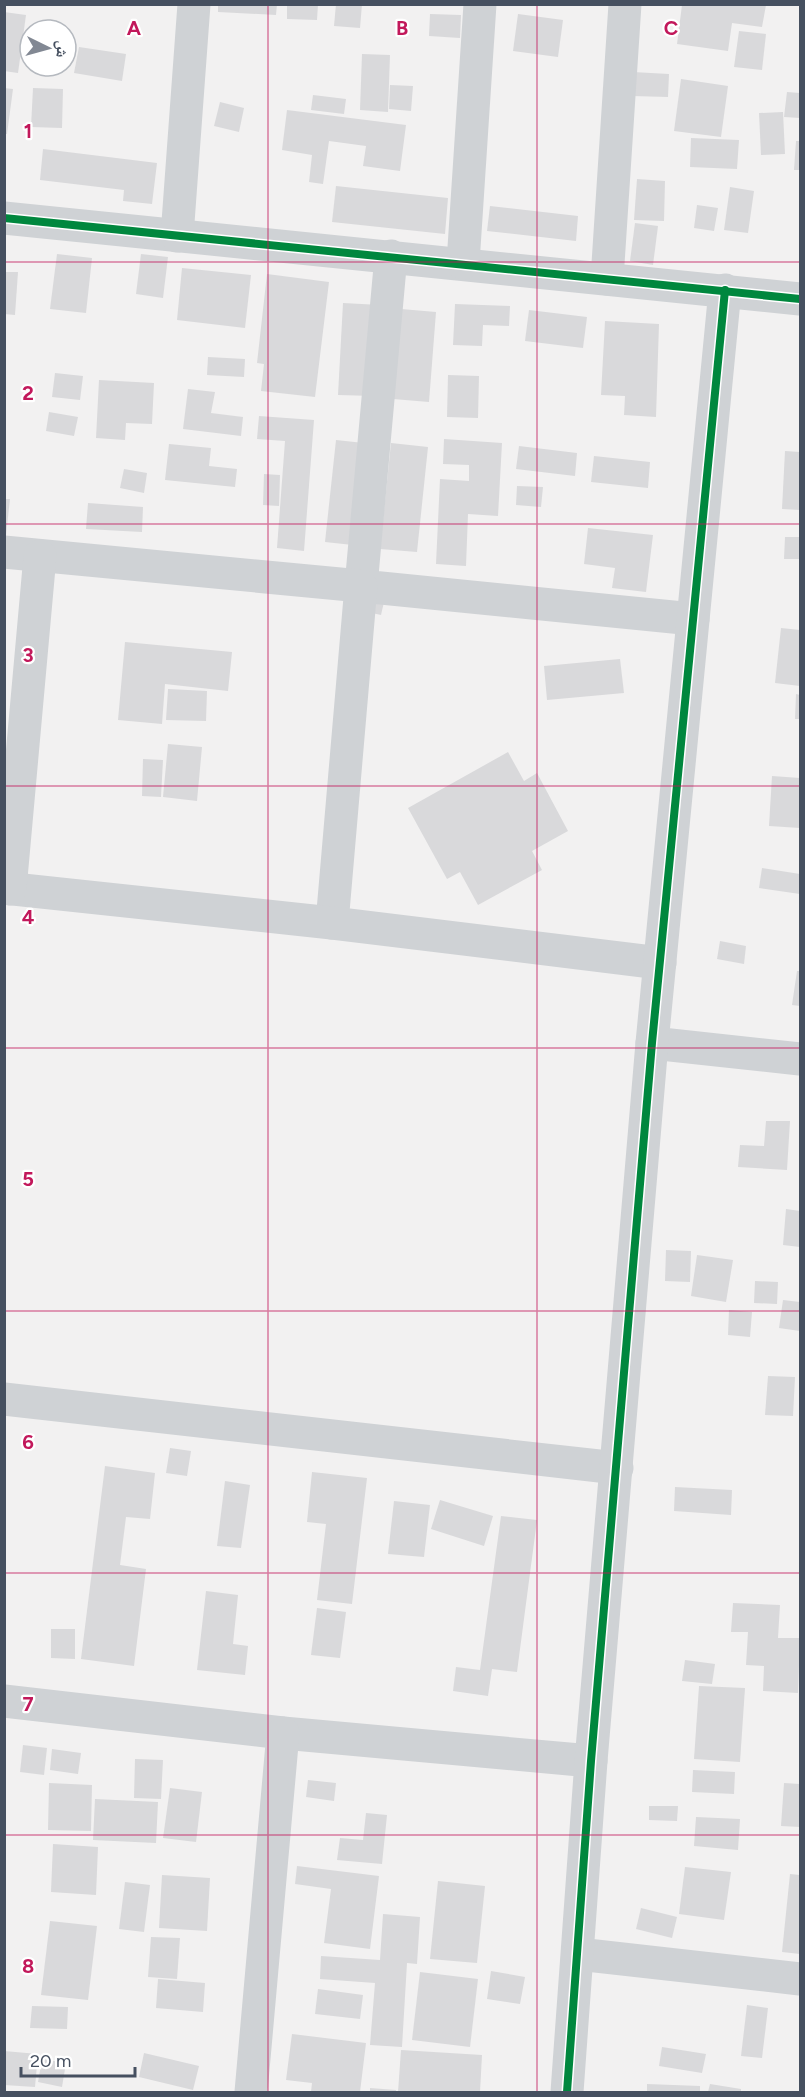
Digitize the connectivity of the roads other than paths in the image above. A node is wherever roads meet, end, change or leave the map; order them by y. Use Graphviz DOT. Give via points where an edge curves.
graph roads {
  1 [pos="194,4"];
  2 [pos="480,4"];
  3 [pos="625,4"];
  4 [pos="4,218"];
  5 [pos="177,237"];
  6 [pos="391,256"];
  7 [pos="463,263"];
  8 [pos="607,279"];
  9 [pos="725,290"];
  10 [pos="801,299"];
  11 [pos="4,552"];
  12 [pos="40,556"];
  13 [pos="361,586"];
  14 [pos="693,619"];
  15 [pos="7,889"];
  16 [pos="332,923"];
  17 [pos="660,963"];
  18 [pos="652,1043"];
  19 [pos="801,1059"];
  20 [pos="4,1399"];
  21 [pos="617,1468"];
  22 [pos="4,1701"];
  23 [pos="282,1733"];
  24 [pos="591,1761"];
  25 [pos="578,1954"];
  26 [pos="801,1979"];
  27 [pos="251,2092"];
  28 [pos="567,2092"];
  1 -- 5 [label="street"];
  2 -- 7 [label="street"];
  3 -- 8 [label="street"];
  4 -- 5 [label="street"];
  5 -- 6 [label="street"];
  6 -- 7 [label="street"];
  6 -- 13 [label="street"];
  7 -- 8 [label="street"];
  8 -- 9 [label="street"];
  9 -- 10 [label="street"];
  9 -- 14 [label="street"];
  11 -- 12 [label="street"];
  12 -- 13 [label="street"];
  12 -- 15 [label="street"];
  13 -- 14 [label="street"];
  13 -- 16 [label="street"];
  14 -- 17 [label="street"];
  15 -- 16 [label="street"];
  16 -- 17 [label="street"];
  17 -- 18 [label="street"];
  18 -- 19 [label="street"];
  18 -- 21 [label="street"];
  20 -- 21 [label="street"];
  21 -- 24 [label="street"];
  22 -- 23 [label="street"];
  23 -- 24 [label="street"];
  23 -- 27 [label="street"];
  24 -- 25 [label="street"];
  25 -- 26 [label="street"];
  25 -- 28 [label="street"];
}
